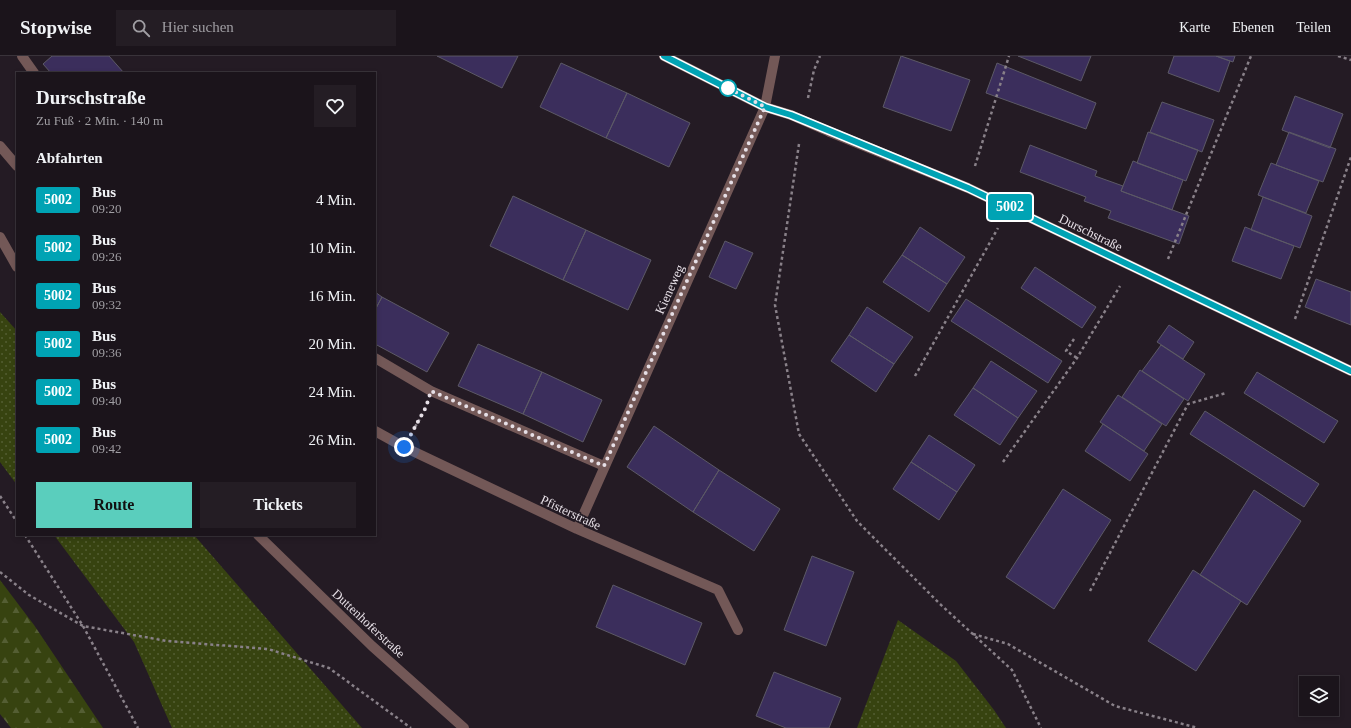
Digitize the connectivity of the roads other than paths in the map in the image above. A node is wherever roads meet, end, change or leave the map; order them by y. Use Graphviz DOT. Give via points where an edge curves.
graph roads {
  1 [pos="22,56"];
  2 [pos="664,56"];
  3 [pos="774,56"];
  4 [pos="33,72"];
  5 [pos="765,107"];
  6 [pos="0,146"];
  7 [pos="16,165"];
  8 [pos="0,237"];
  9 [pos="16,265"];
  10 [pos="376,359"];
  11 [pos="1351,371"];
  12 [pos="376,432"];
  13 [pos="604,466"];
  14 [pos="577,529"];
  15 [pos="259,536"];
  16 [pos="738,630"];
  17 [pos="464,728"];
  1 -- 4 [label="street"];
  2 -- 5 [label="street, Durschstraße"];
  3 -- 5 [label="street, Kieneweg"];
  5 -- 11 [label="street, Durschstraße, bridge" via="791,115 968,188"];
  5 -- 13 [label="street, Kieneweg"];
  6 -- 7 [label="street"];
  8 -- 9 [label="street"];
  10 -- 13 [label="street" via="431,391"];
  12 -- 14 [label="street, Pfisterstraße"];
  13 -- 14 [label="street, Kieneweg"];
  14 -- 16 [label="street, Pfisterstraße" via="718,590"];
  15 -- 17 [label="street, Duttenhoferstraße" via="372,646"];
}
